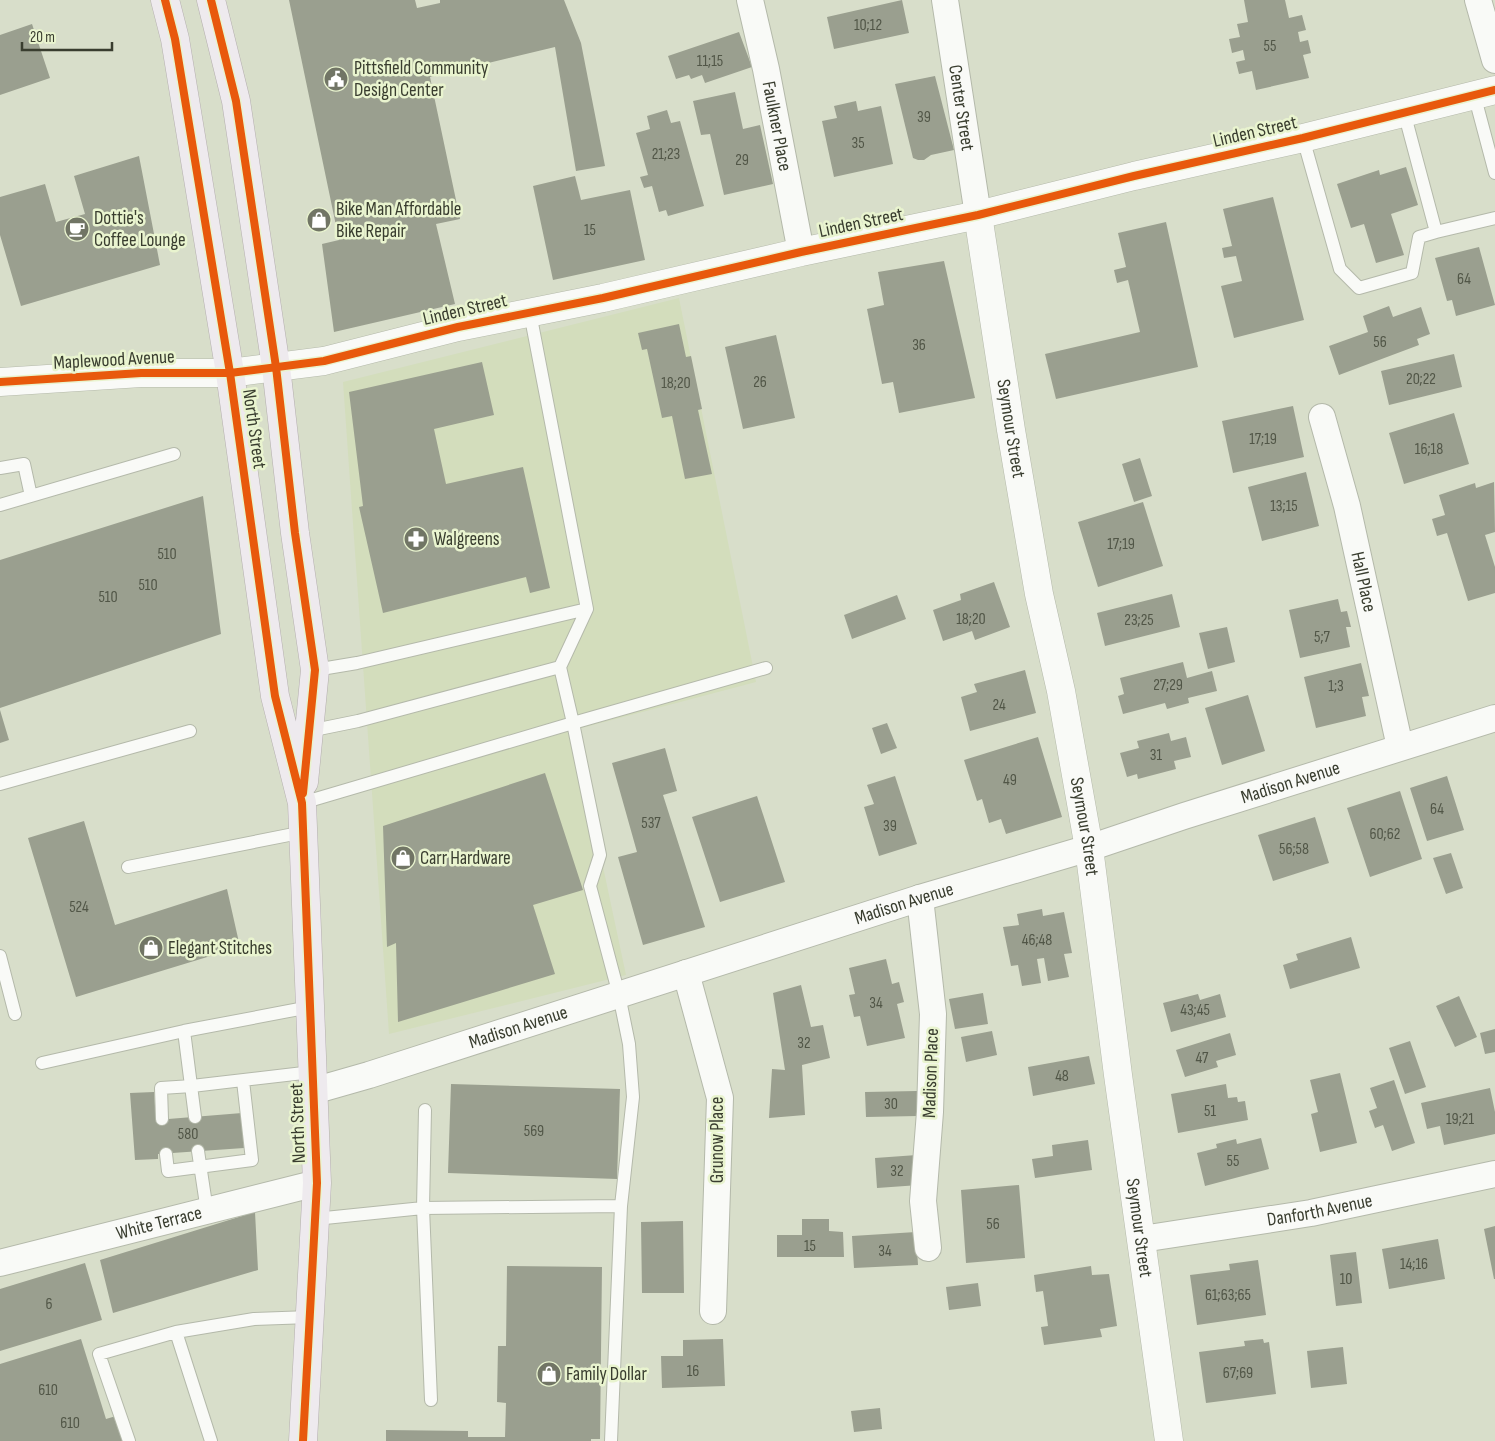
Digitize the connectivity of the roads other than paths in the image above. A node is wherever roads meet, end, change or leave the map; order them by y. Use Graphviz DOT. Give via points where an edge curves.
graph roads {
  1 [pos="165,0"];
  2 [pos="211,0"];
  3 [pos="750,0"];
  4 [pos="945,0"];
  5 [pos="1478,0"];
  6 [pos="1495,60"];
  7 [pos="1485,92"];
  8 [pos="1404,112"];
  9 [pos="1303,138"];
  10 [pos="1495,173"];
  11 [pos="978,215"];
  12 [pos="1495,218"];
  13 [pos="1436,232"];
  14 [pos="801,252"];
  15 [pos="530,312"];
  16 [pos="276,367"];
  17 [pos="230,373"];
  18 [pos="0,382"];
  19 [pos="1322,417"];
  20 [pos="174,454"];
  21 [pos="0,468"];
  22 [pos="31,496"];
  23 [pos="0,505"];
  24 [pos="587,609"];
  25 [pos="560,667"];
  26 [pos="766,668"];
  27 [pos="314,670"];
  28 [pos="1495,718"];
  29 [pos="573,723"];
  30 [pos="190,731"];
  31 [pos="309,731"];
  32 [pos="1400,747"];
  33 [pos="0,784"];
  34 [pos="302,804"];
  35 [pos="304,832"];
  36 [pos="1089,848"];
  37 [pos="128,867"];
  38 [pos="920,898"];
  39 [pos="0,956"];
  40 [pos="686,973"];
  41 [pos="619,995"];
  42 [pos="310,1006"];
  43 [pos="15,1014"];
  44 [pos="184,1031"];
  45 [pos="42,1063"];
  46 [pos="242,1081"];
  47 [pos="312,1082"];
  48 [pos="192,1086"];
  49 [pos="425,1110"];
  50 [pos="195,1117"];
  51 [pos="162,1119"];
  52 [pos="198,1151"];
  53 [pos="166,1154"];
  54 [pos="199,1167"];
  55 [pos="1495,1174"];
  56 [pos="317,1184"];
  57 [pos="621,1206"];
  58 [pos="423,1208"];
  59 [pos="207,1211"];
  60 [pos="315,1219"];
  61 [pos="1142,1239"];
  62 [pos="928,1248"];
  63 [pos="0,1264"];
  64 [pos="713,1311"];
  65 [pos="310,1317"];
  66 [pos="176,1332"];
  67 [pos="430,1400"];
  68 [pos="129,1441"];
  69 [pos="210,1441"];
  70 [pos="303,1441"];
  71 [pos="611,1441"];
  72 [pos="1169,1441"];
  1 -- 17 [label="main road, North Street" via="175,39"];
  2 -- 16 [label="main road, North Street" via="236,100"];
  3 -- 14 [label="street, Faulkner Place"];
  4 -- 11 [label="street, Center Street"];
  5 -- 6 [label="street"];
  7 -- 8 [label="street, Linden Street"];
  7 -- 10 [label="lane"];
  8 -- 9 [label="street, Linden Street"];
  8 -- 13 [label="lane"];
  9 -- 11 [label="street, Linden Street"];
  9 -- 13 [label="lane" via="1340,269 1359,288 1412,273 1419,237"];
  11 -- 14 [label="street, Linden Street"];
  11 -- 36 [label="street, Seymour Street" via="1039,594"];
  12 -- 13 [label="lane"];
  14 -- 15 [label="street, Linden Street"];
  15 -- 16 [label="street, Linden Street" via="324,361"];
  15 -- 24 [label="lane"];
  16 -- 17 [label="street, Linden Street"];
  16 -- 27 [label="main road, North Street"];
  17 -- 18 [label="street, Maplewood Avenue" via="142,373"];
  17 -- 34 [label="main road, North Street" via="275,696"];
  19 -- 32 [label="street, Hall Place" via="1347,506"];
  20 -- 22 [label="lane"];
  21 -- 22 [label="lane" via="24,464"];
  22 -- 23 [label="lane"];
  24 -- 25 [label="lane"];
  24 -- 27 [label="lane" via="357,663"];
  25 -- 29 [label="lane"];
  25 -- 31 [label="lane" via="358,722"];
  26 -- 29 [label="lane"];
  27 -- 31 [label="main road, North Street"];
  28 -- 32 [label="street, Madison Avenue"];
  29 -- 34 [label="lane"];
  29 -- 41 [label="lane" via="600,855 590,886"];
  30 -- 33 [label="lane"];
  31 -- 34 [label="main road, North Street"];
  32 -- 36 [label="street, Madison Avenue"];
  34 -- 35 [label="main road, North Street"];
  35 -- 37 [label="lane"];
  35 -- 42 [label="main road, North Street"];
  36 -- 38 [label="street, Madison Avenue"];
  36 -- 61 [label="street, Seymour Street"];
  38 -- 40 [label="street, Madison Avenue"];
  38 -- 62 [label="street, Madison Place" via="933,1014 923,1201"];
  39 -- 43 [label="lane"];
  40 -- 41 [label="street, Madison Avenue"];
  40 -- 64 [label="street, Grunow Place" via="720,1098"];
  41 -- 47 [label="street, Madison Avenue" via="331,1087"];
  41 -- 57 [label="lane" via="629,1044 633,1097"];
  42 -- 44 [label="lane"];
  42 -- 47 [label="main road, North Street"];
  44 -- 45 [label="lane"];
  44 -- 48 [label="lane"];
  46 -- 47 [label="lane"];
  46 -- 48 [label="lane"];
  46 -- 54 [label="lane" via="252,1160"];
  47 -- 56 [label="main road, North Street"];
  48 -- 50 [label="lane"];
  48 -- 51 [label="lane" via="161,1088"];
  49 -- 58 [label="lane"];
  52 -- 54 [label="lane"];
  53 -- 54 [label="lane" via="168,1171"];
  54 -- 59 [label="lane"];
  55 -- 61 [label="street, Danforth Avenue" via="1311,1213"];
  56 -- 59 [label="street, White Terrace"];
  56 -- 60 [label="main road, North Street"];
  57 -- 58 [label="lane"];
  57 -- 71 [label="lane"];
  58 -- 60 [label="lane"];
  58 -- 67 [label="lane"];
  59 -- 63 [label="street, White Terrace"];
  60 -- 65 [label="main road, North Street"];
  61 -- 72 [label="street, Seymour Street"];
  65 -- 66 [label="lane" via="254,1319"];
  65 -- 70 [label="main road, North Street"];
  66 -- 68 [label="lane" via="99,1354"];
  66 -- 69 [label="lane"];
}
